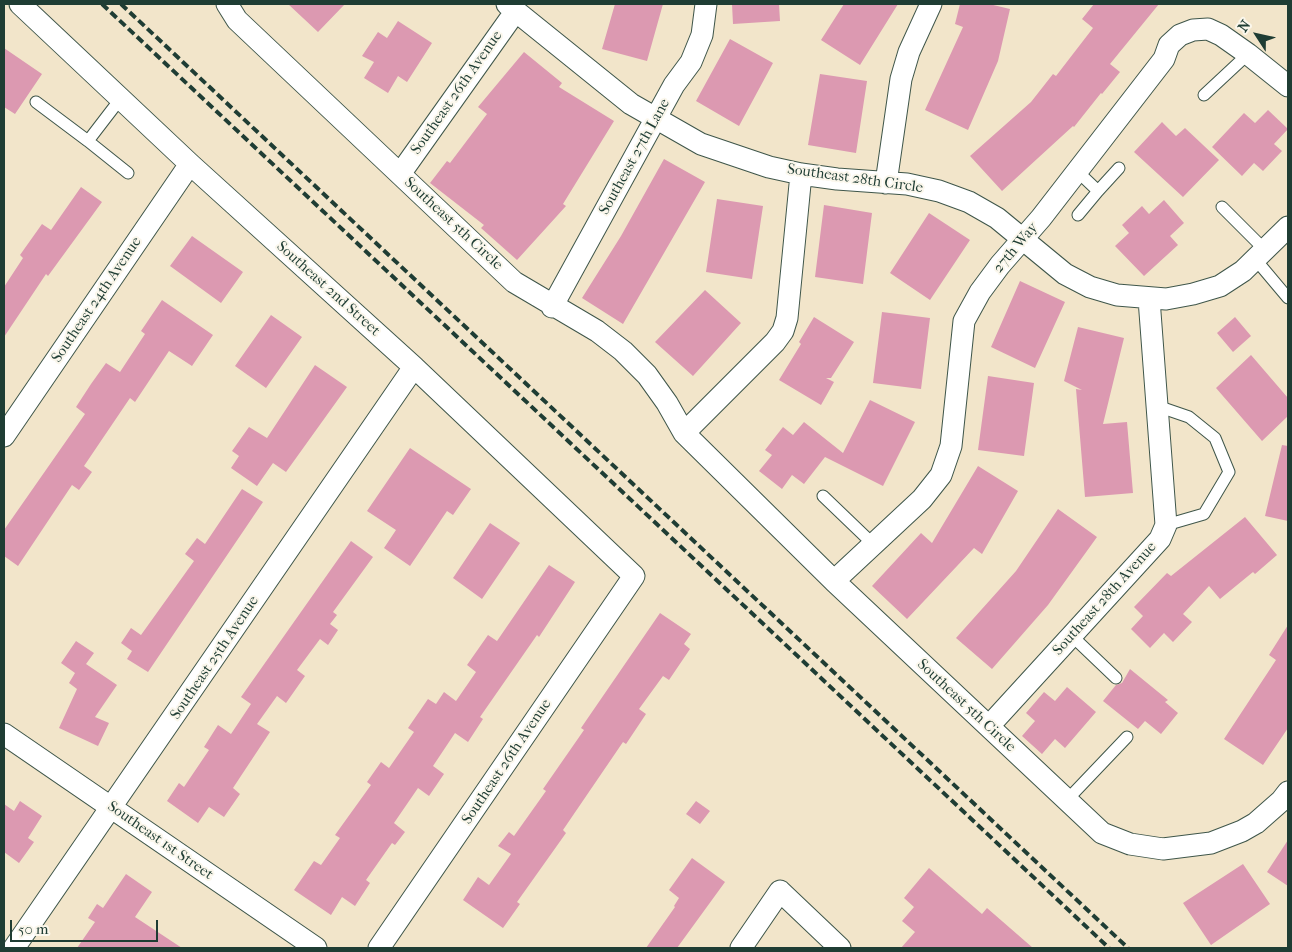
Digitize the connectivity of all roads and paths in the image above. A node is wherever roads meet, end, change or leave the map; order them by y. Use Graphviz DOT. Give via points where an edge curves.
graph roads {
  1 [pos="20,4"];
  2 [pos="227,4"];
  3 [pos="706,4"];
  4 [pos="931,4"];
  5 [pos="511,8"];
  6 [pos="1248,54"];
  7 [pos="1288,86"];
  8 [pos="1204,94"];
  9 [pos="121,98"];
  10 [pos="36,102"];
  11 [pos="655,120"];
  12 [pos="88,141"];
  13 [pos="190,164"];
  14 [pos="1120,168"];
  15 [pos="1077,171"];
  16 [pos="128,173"];
  17 [pos="400,174"];
  18 [pos="801,174"];
  19 [pos="886,183"];
  20 [pos="1098,191"];
  21 [pos="1222,207"];
  22 [pos="1078,215"];
  23 [pos="1288,227"];
  24 [pos="1023,238"];
  25 [pos="1261,255"];
  26 [pos="1288,298"];
  27 [pos="1149,299"];
  28 [pos="552,307"];
  29 [pos="414,367"];
  30 [pos="1157,406"];
  31 [pos="684,433"];
  32 [pos="4,436"];
  33 [pos="823,496"];
  34 [pos="1166,525"];
  35 [pos="873,544"];
  36 [pos="634,576"];
  37 [pos="834,581"];
  38 [pos="1072,636"];
  39 [pos="1116,678"];
  40 [pos="989,726"];
  41 [pos="4,734"];
  42 [pos="1127,736"];
  43 [pos="1288,792"];
  44 [pos="1067,800"];
  45 [pos="112,808"];
  46 [pos="14,948"];
  47 [pos="316,948"];
  48 [pos="379,948"];
  49 [pos="741,948"];
  50 [pos="840,948"];
  1 -- 9 [label="street, Southeast 2nd Street"];
  2 -- 17 [label="street, Southeast 5th Circle" via="236,20"];
  3 -- 11 [label="street, Southeast 27th Lane" via="697,49"];
  4 -- 19 [label="street" via="909,52 901,79"];
  5 -- 11 [label="street, Southeast 28th Circle"];
  5 -- 17 [label="street, Southeast 26th Avenue"];
  6 -- 7 [label="street, 27th Way"];
  6 -- 8 [label="lane"];
  6 -- 15 [label="street, 27th Way" via="1208,29 1180,35 1169,45 1164,59"];
  9 -- 12 [label="lane"];
  9 -- 13 [label="street, Southeast 2nd Street"];
  10 -- 12 [label="lane"];
  11 -- 18 [label="street, Southeast 28th Circle" via="714,150"];
  11 -- 28 [label="street, Southeast 27th Lane"];
  12 -- 16 [label="lane"];
  13 -- 29 [label="street, Southeast 2nd Street"];
  13 -- 32 [label="street, Southeast 24th Avenue"];
  14 -- 20 [label="lane"];
  15 -- 20 [label="lane"];
  15 -- 24 [label="street, 27th Way"];
  17 -- 28 [label="street, Southeast 5th Circle" via="514,282"];
  18 -- 19 [label="street, Southeast 28th Circle"];
  18 -- 31 [label="street" via="783,331"];
  19 -- 24 [label="street, Southeast 28th Circle" via="931,189 969,202"];
  20 -- 22 [label="lane"];
  21 -- 25 [label="lane"];
  23 -- 25 [label="street, Southeast 28th Circle"];
  24 -- 27 [label="street, Southeast 28th Circle" via="1043,258 1090,287"];
  24 -- 35 [label="street, 27th Way" via="980,292 964,321 951,446 941,475 922,500"];
  25 -- 26 [label="lane"];
  25 -- 27 [label="street, Southeast 28th Circle" via="1220,286 1193,294"];
  27 -- 30 [label="street"];
  28 -- 31 [label="street, Southeast 5th Circle" via="596,331 623,351 647,375"];
  29 -- 36 [label="street, Southeast 2nd Street"];
  29 -- 45 [label="street, Southeast 25th Avenue"];
  30 -- 34 [label="street"];
  30 -- 34 [label="lane" via="1189,417 1216,438 1229,472 1204,514"];
  31 -- 37 [label="street, Southeast 5th Circle"];
  33 -- 35 [label="lane"];
  34 -- 38 [label="street, Southeast 28th Avenue" via="1160,539"];
  35 -- 37 [label="street, 27th Way"];
  36 -- 48 [label="street, Southeast 26th Avenue"];
  37 -- 40 [label="street, Southeast 5th Circle"];
  38 -- 39 [label="lane"];
  38 -- 40 [label="street, Southeast 28th Avenue"];
  40 -- 44 [label="street, Southeast 5th Circle"];
  41 -- 45 [label="street, Southeast 1st Street"];
  42 -- 44 [label="lane"];
  43 -- 44 [label="street, Southeast 5th Circle" via="1269,812 1242,831 1211,843 1179,849 1146,847 1102,833"];
  45 -- 46 [label="street, Southeast 25th Avenue"];
  45 -- 47 [label="street, Southeast 1st Street"];
  49 -- 50 [label="street" via="780,891"];
}
